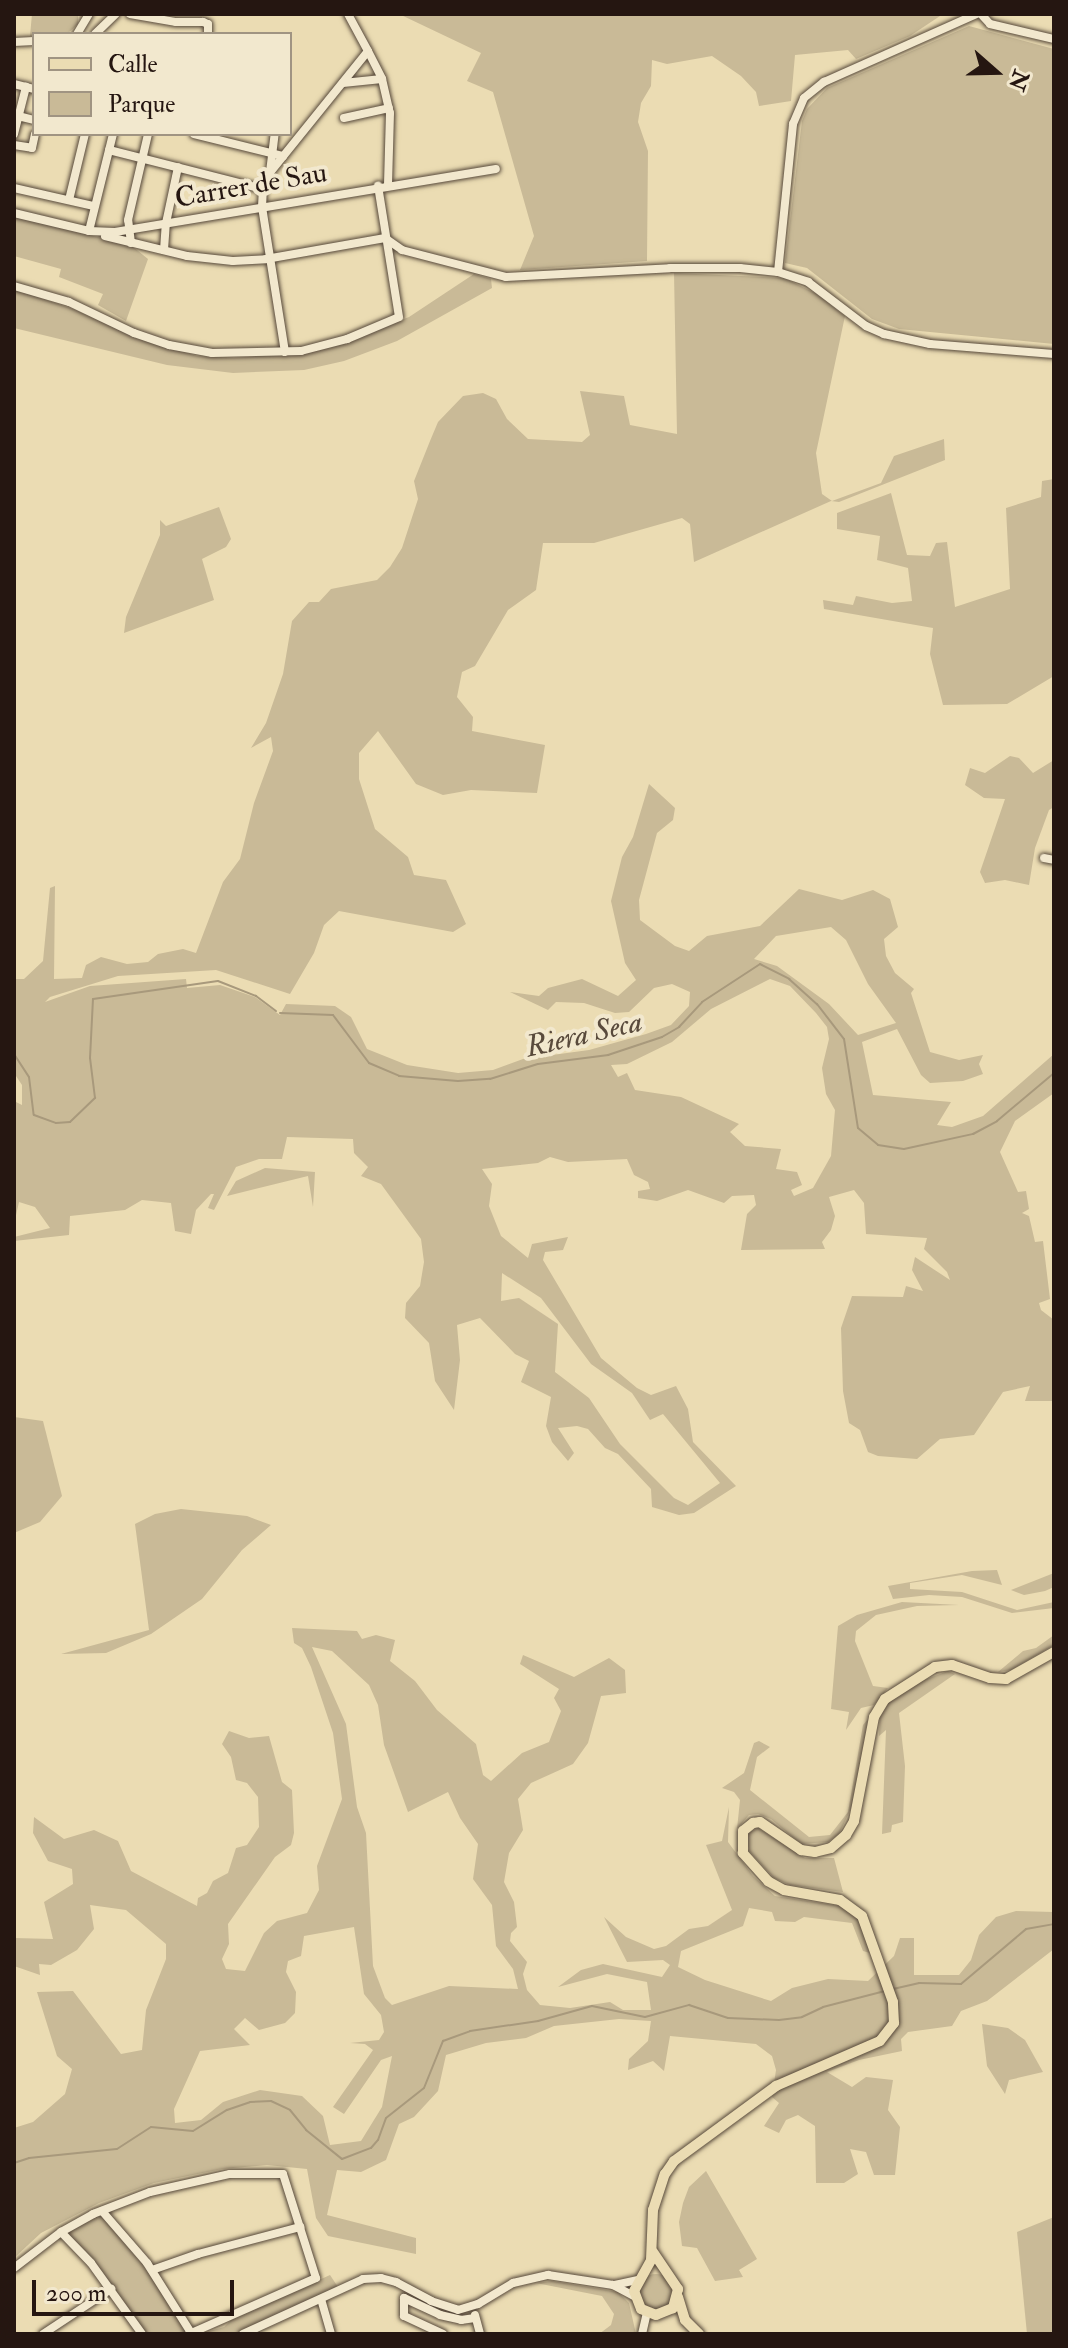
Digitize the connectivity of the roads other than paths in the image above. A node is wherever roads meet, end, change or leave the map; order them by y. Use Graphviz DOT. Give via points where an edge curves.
graph roads {
  1 [pos="89,14"];
  2 [pos="116,14"];
  3 [pos="130,14"];
  4 [pos="348,14"];
  5 [pos="979,14"];
  6 [pos="78,32"];
  7 [pos="97,32"];
  8 [pos="208,32"];
  9 [pos="1054,39"];
  10 [pos="367,53"];
  11 [pos="382,79"];
  12 [pos="14,84"];
  13 [pos="342,84"];
  14 [pos="30,88"];
  15 [pos="389,108"];
  16 [pos="18,116"];
  17 [pos="344,118"];
  18 [pos="32,120"];
  19 [pos="14,134"];
  20 [pos="35,136"];
  21 [pos="85,136"];
  22 [pos="112,136"];
  23 [pos="148,136"];
  24 [pos="202,136"];
  25 [pos="275,136"];
  26 [pos="14,145"];
  27 [pos="109,150"];
  28 [pos="271,153"];
  29 [pos="283,156"];
  30 [pos="142,158"];
  31 [pos="178,167"];
  32 [pos="496,169"];
  33 [pos="270,172"];
  34 [pos="383,185"];
  35 [pos="14,188"];
  36 [pos="263,189"];
  37 [pos="69,200"];
  38 [pos="94,206"];
  39 [pos="262,207"];
  40 [pos="14,213"];
  41 [pos="166,223"];
  42 [pos="130,230"];
  43 [pos="89,231"];
  44 [pos="385,238"];
  45 [pos="131,243"];
  46 [pos="164,250"];
  47 [pos="272,258"];
  48 [pos="778,272"];
  49 [pos="14,286"];
  50 [pos="285,352"];
  51 [pos="1054,354"];
  52 [pos="1044,858"];
  53 [pos="1054,860"];
  54 [pos="1054,1652"];
  55 [pos="102,2211"];
  56 [pos="300,2227"];
  57 [pos="61,2232"];
  58 [pos="653,2252"];
  59 [pos="14,2268"];
  60 [pos="152,2270"];
  61 [pos="666,2273"];
  62 [pos="641,2277"];
  63 [pos="613,2285"];
  64 [pos="111,2289"];
  65 [pos="634,2296"];
  66 [pos="678,2297"];
  67 [pos="321,2299"];
  68 [pos="473,2307"];
  69 [pos="647,2313"];
  70 [pos="664,2313"];
  71 [pos="475,2318"];
  72 [pos="685,2320"];
  73 [pos="43,2334"];
  74 [pos="142,2334"];
  75 [pos="190,2334"];
  76 [pos="243,2334"];
  77 [pos="331,2334"];
  78 [pos="443,2334"];
  79 [pos="480,2334"];
  80 [pos="642,2334"];
  81 [pos="699,2334"];
  1 -- 6 [label="street"];
  2 -- 7 [label="street"];
  3 -- 8 [label="street" via="208,24"];
  4 -- 10 [label="street"];
  5 -- 9 [label="street" via="990,24"];
  5 -- 48 [label="street" via="824,82 804,98 793,124"];
  10 -- 11 [label="street"];
  10 -- 13 [label="street"];
  11 -- 13 [label="street"];
  11 -- 15 [label="street"];
  12 -- 14 [label="street"];
  13 -- 29 [label="street"];
  14 -- 16 [label="street"];
  15 -- 17 [label="street"];
  15 -- 34 [label="street"];
  16 -- 18 [label="street"];
  16 -- 19 [label="street"];
  20 -- 26 [label="street" via="32,148"];
  21 -- 37 [label="street"];
  22 -- 27 [label="street"];
  23 -- 30 [label="street"];
  24 -- 28 [label="street"];
  25 -- 28 [label="street"];
  27 -- 30 [label="street"];
  27 -- 38 [label="street"];
  28 -- 29 [label="street"];
  28 -- 33 [label="street"];
  29 -- 33 [label="street"];
  30 -- 31 [label="street"];
  30 -- 42 [label="street"];
  31 -- 36 [label="street"];
  31 -- 41 [label="street"];
  32 -- 34 [label="street, Carrer de Sau"];
  33 -- 36 [label="street"];
  34 -- 39 [label="street, Carrer de Sau"];
  34 -- 44 [label="street"];
  35 -- 37 [label="street"];
  36 -- 39 [label="street"];
  37 -- 38 [label="street"];
  38 -- 43 [label="street"];
  39 -- 41 [label="street, Carrer de Sau"];
  39 -- 47 [label="street"];
  40 -- 43 [label="street, Carrer de Sau"];
  41 -- 42 [label="street, Carrer de Sau"];
  41 -- 46 [label="street"];
  42 -- 43 [label="street, Carrer de Sau"];
  42 -- 45 [label="street"];
  43 -- 45 [label="street"];
  44 -- 47 [label="street"];
  44 -- 48 [label="street" via="402,250 498,276 693,267"];
  44 -- 50 [label="street" via="399,317 347,339"];
  45 -- 46 [label="street"];
  46 -- 47 [label="street" via="213,260"];
  47 -- 50 [label="street"];
  48 -- 51 [label="street" via="808,282 884,334 930,344"];
  49 -- 50 [label="street" via="69,302 169,345 212,353"];
  52 -- 53 [label="street"];
  54 -- 58 [label="main road" via="1006,1679 952,1665 935,1667 885,1699 874,1717 854,1821 831,1848 801,1850 760,1822 743,1831 743,1853 768,1881 784,1890 840,1900 862,1916 893,2002 894,2023 880,2041 776,2086 679,2154 656,2197"];
  55 -- 56 [label="street" via="170,2186 230,2174 283,2174"];
  55 -- 57 [label="street"];
  55 -- 60 [label="street"];
  56 -- 60 [label="street"];
  56 -- 75 [label="street" via="316,2278"];
  57 -- 59 [label="street"];
  57 -- 64 [label="street"];
  58 -- 61 [label="main road"];
  58 -- 62 [label="main road"];
  60 -- 75 [label="street"];
  61 -- 62 [label="main road" via="656,2270"];
  61 -- 66 [label="main road" via="676,2284"];
  62 -- 63 [label="street"];
  62 -- 65 [label="main road"];
  63 -- 65 [label="street"];
  63 -- 68 [label="street" via="567,2277 528,2278"];
  64 -- 73 [label="street"];
  64 -- 74 [label="street"];
  65 -- 69 [label="main road"];
  66 -- 70 [label="main road"];
  66 -- 72 [label="main road"];
  67 -- 68 [label="street" via="363,2279 381,2278 447,2308"];
  67 -- 76 [label="street"];
  67 -- 77 [label="street"];
  68 -- 71 [label="street"];
  69 -- 70 [label="main road"];
  69 -- 80 [label="street"];
  70 -- 72 [label="main road"];
  71 -- 78 [label="street" via="440,2315 404,2298 404,2316"];
  71 -- 79 [label="street"];
  72 -- 81 [label="main road"];
}
